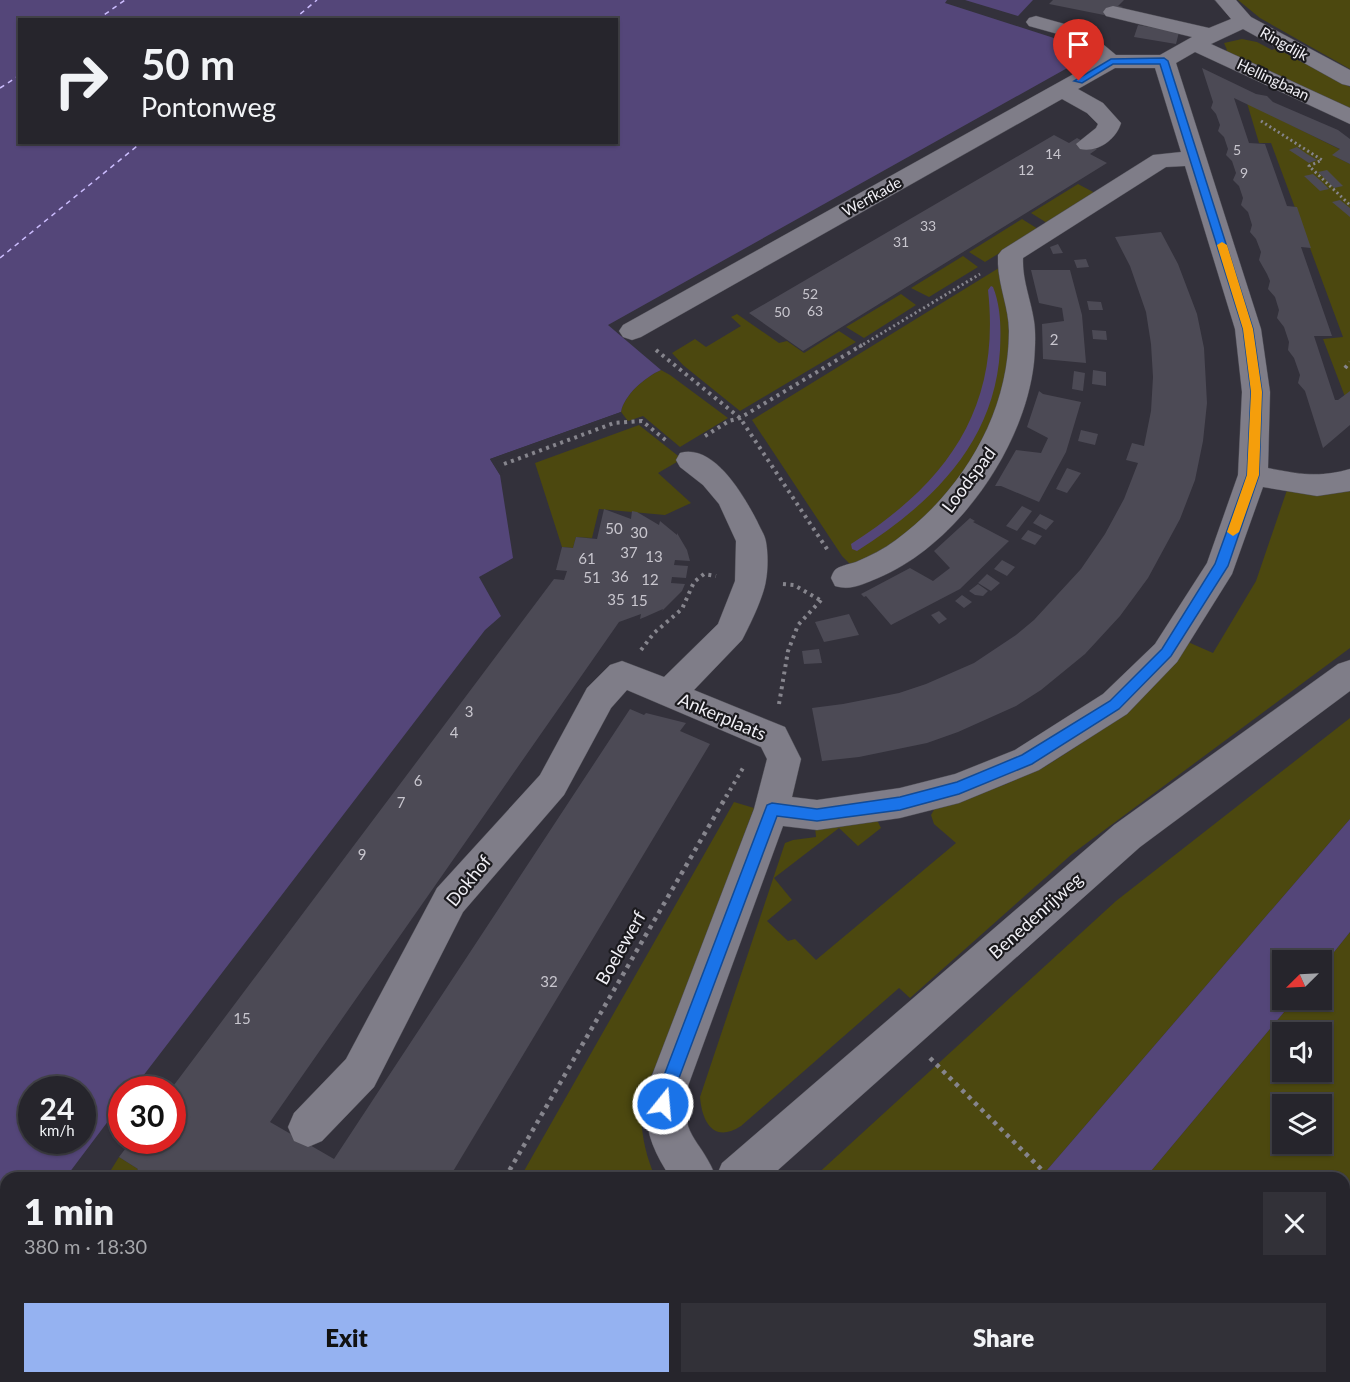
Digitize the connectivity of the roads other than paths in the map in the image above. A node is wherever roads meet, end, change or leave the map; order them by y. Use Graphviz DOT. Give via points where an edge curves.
graph roads {
  1 [pos="1225,0"];
  2 [pos="1113,12"];
  3 [pos="1244,21"];
  4 [pos="1036,22"];
  5 [pos="1204,39"];
  6 [pos="1164,61"];
  7 [pos="1111,62"];
  8 [pos="1350,80"];
  9 [pos="1063,90"];
  10 [pos="1350,117"];
  11 [pos="1088,144"];
  12 [pos="1196,159"];
  13 [pos="632,331"];
  14 [pos="685,455"];
  15 [pos="1253,475"];
  16 [pos="1350,479"];
  17 [pos="846,578"];
  18 [pos="1350,673"];
  19 [pos="622,674"];
  20 [pos="669,694"];
  21 [pos="772,809"];
  22 [pos="308,1127"];
  23 [pos="692,1172"];
  24 [pos="744,1172"];
  1 -- 3 [label="street, Ringdijk"];
  2 -- 5 [label="street, Hellingbaan"];
  3 -- 5 [label="street"];
  3 -- 8 [label="street, Ringdijk"];
  4 -- 7 [label="street" via="1079,34"];
  5 -- 6 [label="street"];
  5 -- 10 [label="street, Hellingbaan"];
  6 -- 7 [label="street, Werfkade"];
  6 -- 12 [label="street"];
  7 -- 9 [label="street, Werfkade"];
  9 -- 11 [label="street" via="1095,108 1110,123 1104,134"];
  9 -- 13 [label="street, Werfkade"];
  12 -- 15 [label="street" via="1248,329 1256,392"];
  12 -- 17 [label="street, Loodspad" via="1161,160 1011,255 1009,266 1022,331 1020,361 1014,393 995,446 970,484 919,539 899,554"];
  14 -- 20 [label="street, Ankerplaats" via="731,499 751,541 751,581 731,631"];
  15 -- 16 [label="street" via="1317,486"];
  15 -- 21 [label="street" via="1221,566 1166,653 1114,705 1027,760 959,788 900,803 817,815"];
  18 -- 24 [label="street, Benedenrijweg" via="1127,836"];
  19 -- 20 [label="street, Ankerplaats"];
  19 -- 22 [label="street, Dokhof" via="599,698 552,785 450,900 360,1073"];
  20 -- 21 [label="street, Ankerplaats" via="767,735 784,759"];
  21 -- 23 [label="street, Ankerplaats" via="663,1104 665,1125"];
}
